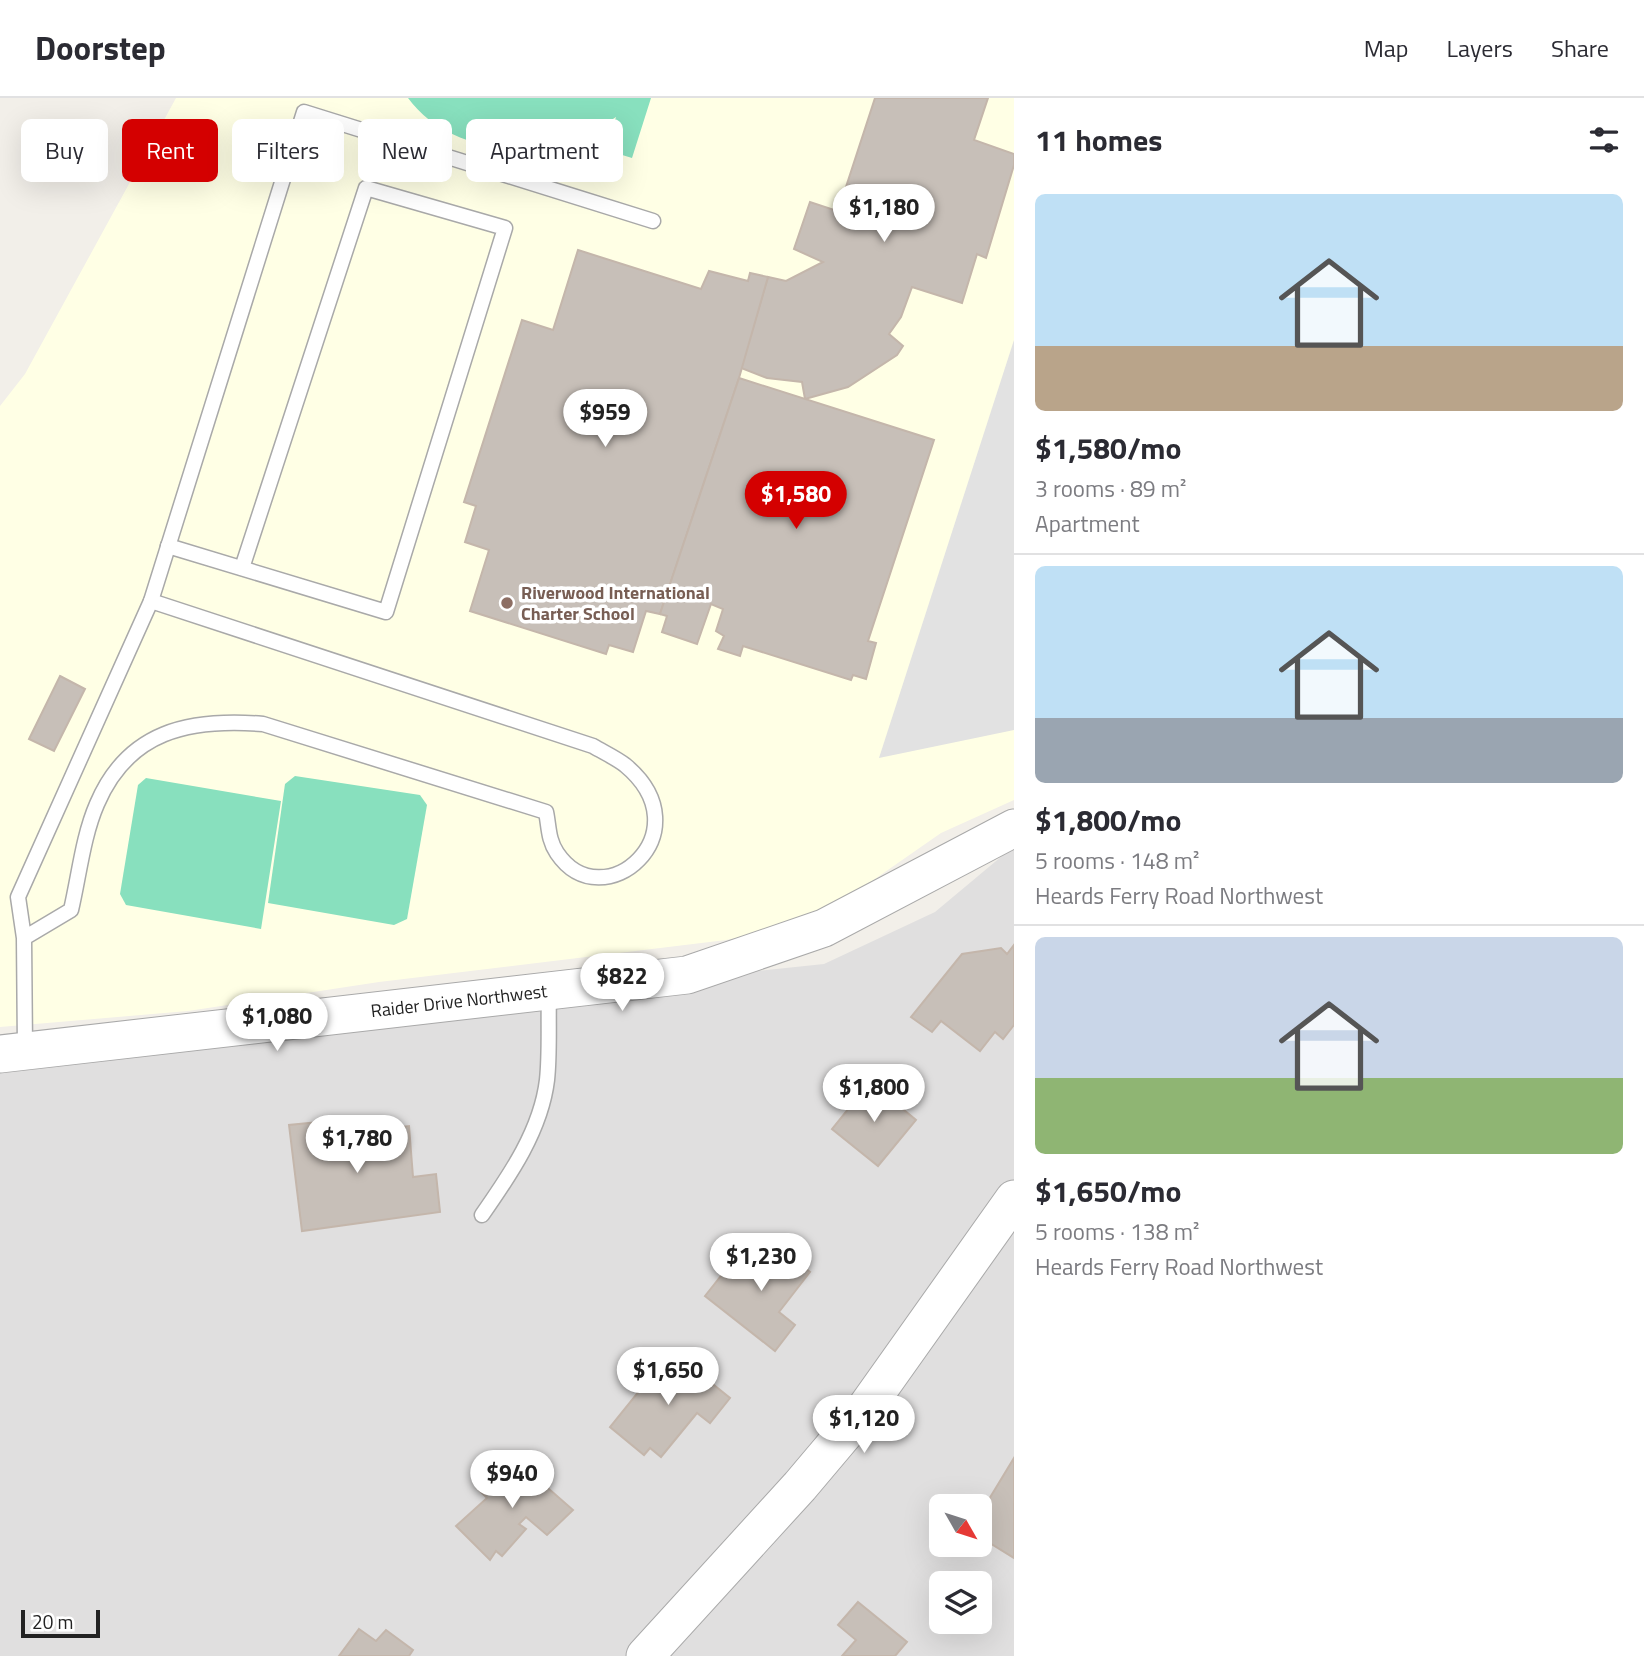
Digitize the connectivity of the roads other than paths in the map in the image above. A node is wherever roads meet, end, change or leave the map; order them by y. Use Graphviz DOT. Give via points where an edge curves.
graph roads {
  1 [pos="653,221"];
  2 [pos="168,546"];
  3 [pos="242,568"];
  4 [pos="151,601"];
  5 [pos="1014,828"];
  6 [pos="24,938"];
  7 [pos="549,993"];
  8 [pos="12,1053"];
  9 [pos="1014,1199"];
  10 [pos="482,1215"];
  11 [pos="645,1656"];
  1 -- 2 [label="lane" via="304,112"];
  2 -- 3 [label="lane"];
  2 -- 4 [label="lane"];
  3 -- 3 [label="lane" via="386,612 505,228 366,188"];
  4 -- 6 [label="lane" via="18,897"];
  4 -- 6 [label="lane" via="593,746 626,766 647,793 656,820 649,848 618,874 590,875 577,871 556,852 547,812 263,724 220,723 144,741 114,770 96,806 71,909"];
  5 -- 7 [label="street, Raider Drive Northwest" via="824,928 687,975"];
  6 -- 8 [label="lane"];
  7 -- 8 [label="street, Raider Drive Northwest"];
  7 -- 10 [label="lane" via="547,1081 539,1112 512,1173"];
  9 -- 11 [label="street" via="865,1409"];
}
